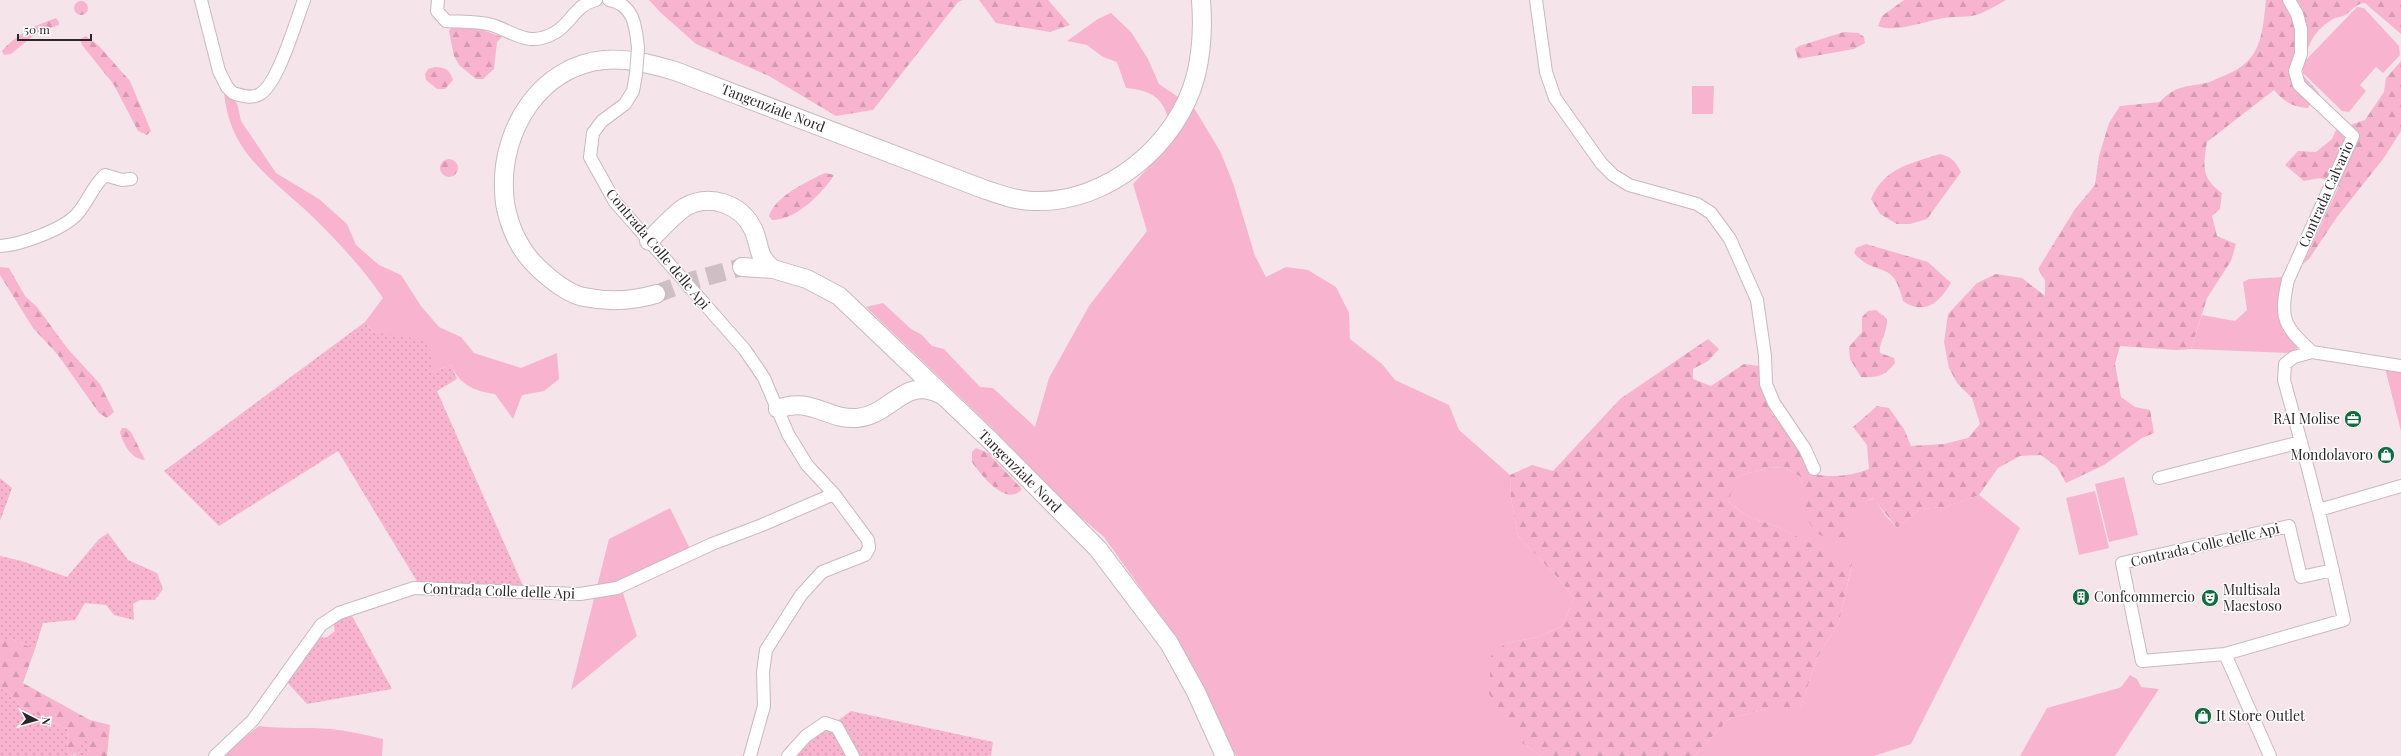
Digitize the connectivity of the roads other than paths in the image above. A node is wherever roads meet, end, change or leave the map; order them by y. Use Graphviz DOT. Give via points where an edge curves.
graph roads {
  1 [pos="201,0"];
  2 [pos="304,0"];
  3 [pos="438,0"];
  4 [pos="596,0"];
  5 [pos="609,0"];
  6 [pos="1536,0"];
  7 [pos="2289,0"];
  8 [pos="1202,8"];
  9 [pos="131,179"];
  10 [pos="649,241"];
  11 [pos="0,246"];
  12 [pos="758,250"];
  13 [pos="773,269"];
  14 [pos="656,294"];
  15 [pos="2312,352"];
  16 [pos="902,356"];
  17 [pos="2401,366"];
  18 [pos="903,394"];
  19 [pos="940,394"];
  20 [pos="778,409"];
  21 [pos="2301,442"];
  22 [pos="1814,469"];
  23 [pos="2159,478"];
  24 [pos="2401,486"];
  25 [pos="834,494"];
  26 [pos="2319,510"];
  27 [pos="2333,570"];
  28 [pos="2225,654"];
  29 [pos="215,756"];
  30 [pos="750,756"];
  31 [pos="788,756"];
  32 [pos="853,756"];
  33 [pos="1225,756"];
  34 [pos="2270,756"];
  1 -- 2 [label="street" via="222,78 233,94 250,97 259,95 267,89 275,77"];
  3 -- 4 [label="street" via="437,11 446,20 493,25 519,38 528,39 557,32 581,6"];
  5 -- 10 [label="street, Contrada Colle delle Api, bridge" via="628,9 633,17 638,48 636,74 632,91 625,104 602,121 593,133 590,157 615,202"];
  6 -- 22 [label="street" via="1546,72 1555,98 1601,163 1613,175 1629,185 1697,204 1711,214 1730,239 1757,300 1766,384 1774,403 1805,449"];
  7 -- 15 [label="street, Contrada Calvario" via="2297,14 2301,29 2301,54 2295,71 2299,85 2353,136 2288,280 2282,304 2286,324 2294,336"];
  8 -- 14 [label="main road, Tangenziale Nord" via="1201,46 1197,69 1184,105 1168,131 1148,154 1125,173 1106,185 1061,200 1017,199 979,187 675,70 621,59 592,62 570,69 551,80 537,95 524,111 512,136 506,159 504,191 508,217 520,245 537,266 561,286 583,297 617,300"];
  9 -- 11 [label="street" via="122,180 105,176 96,183 78,214 50,232 12,245"];
  10 -- 12 [label="main road" via="685,208 712,201 730,205 744,216 754,232"];
  10 -- 20 [label="street, Contrada Colle delle Api" via="745,350 764,378"];
  12 -- 13 [label="main road" via="766,264"];
  12 -- 13 [label="main road, Tangenziale Nord" via="744,267"];
  13 -- 16 [label="main road, Tangenziale Nord" via="807,279 839,296"];
  15 -- 17 [label="street"];
  15 -- 21 [label="street, Contrada Colle delle Api" via="2294,357 2285,364 2284,380"];
  16 -- 18 [label="main road" via="909,370"];
  16 -- 19 [label="main road, Tangenziale Nord"];
  18 -- 19 [label="main road" via="922,388"];
  18 -- 20 [label="main road" via="874,414 857,418 839,416 799,404"];
  19 -- 33 [label="main road, Tangenziale Nord" via="989,439 1098,549 1169,643 1196,692"];
  20 -- 25 [label="street, Contrada Colle delle Api" via="788,434 808,465"];
  21 -- 23 [label="street"];
  21 -- 26 [label="street, Contrada Colle delle Api"];
  24 -- 26 [label="street"];
  25 -- 29 [label="street, Contrada Colle delle Api" via="712,544 616,588 580,594 414,588 339,613 321,625 253,720"];
  25 -- 30 [label="street, Contrada Colle delle Api" via="868,540 869,548 865,555 822,572 801,595 775,634 766,650 763,672 764,706"];
  26 -- 27 [label="street, Contrada Colle delle Api"];
  27 -- 28 [label="street, Contrada Colle delle Api" via="2344,620"];
  27 -- 28 [label="street, Contrada Colle delle Api" via="2301,577 2289,526 2122,563 2142,661"];
  28 -- 34 [label="street"];
  31 -- 32 [label="street" via="806,736 825,723 837,727"];
}
